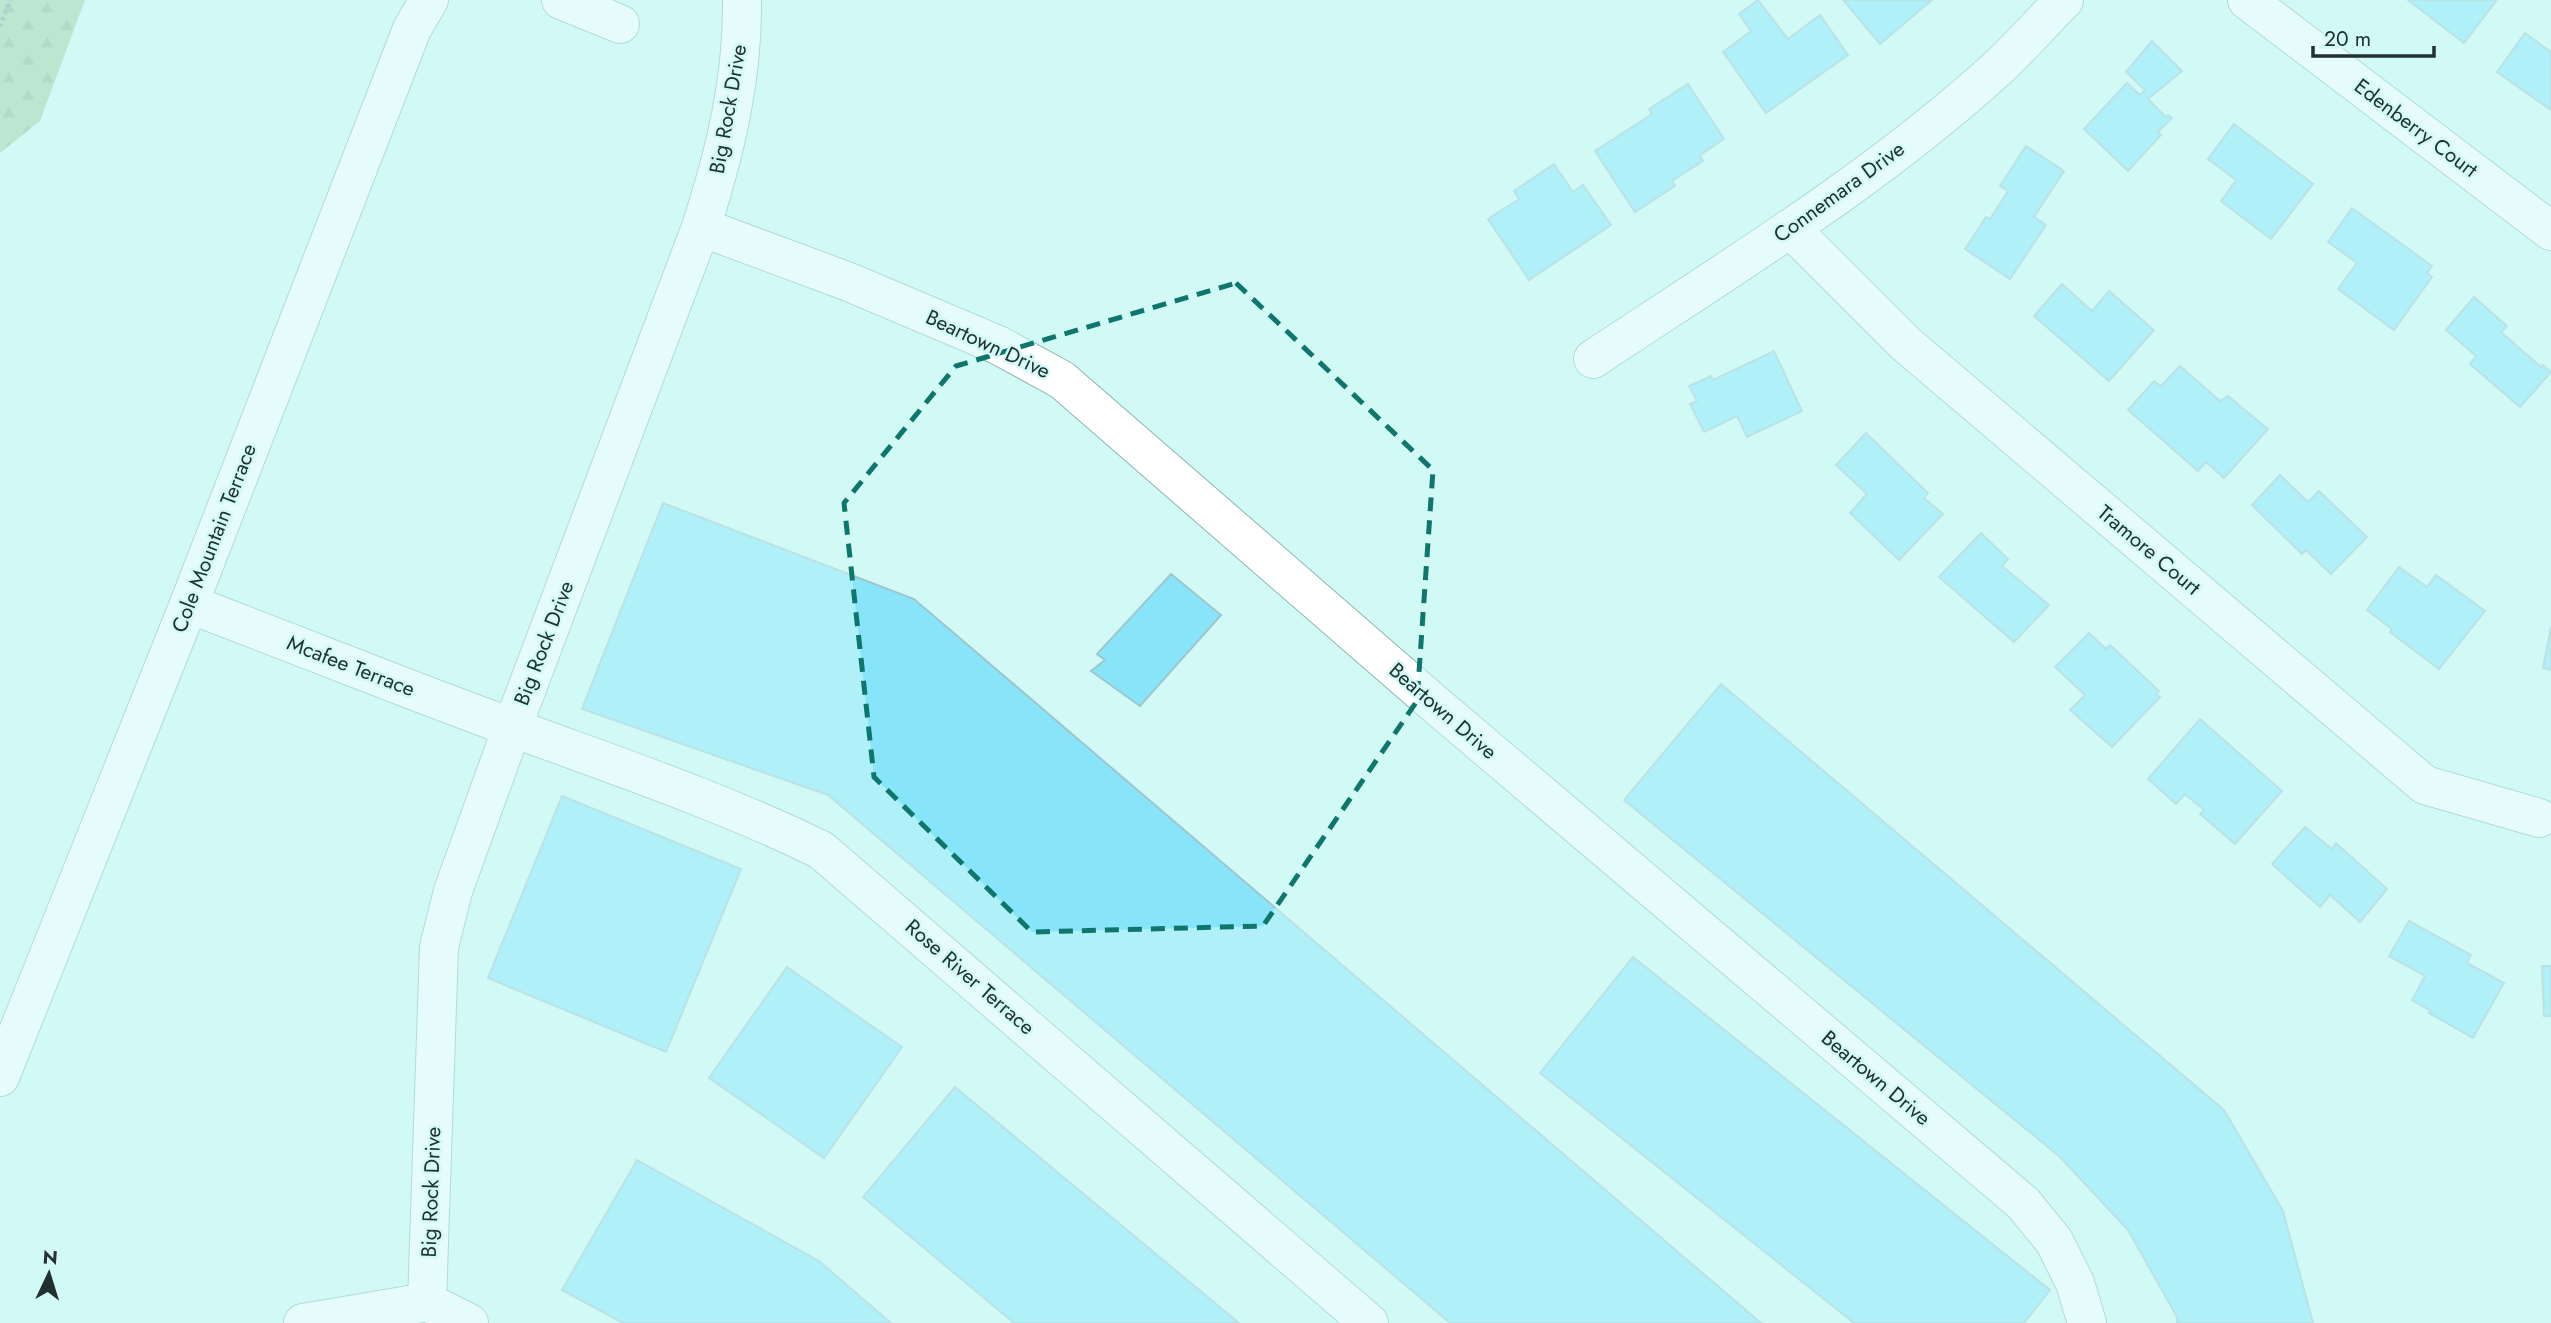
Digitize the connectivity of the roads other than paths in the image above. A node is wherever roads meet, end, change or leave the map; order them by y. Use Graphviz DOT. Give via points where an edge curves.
graph roads {
  1 [pos="429,0"];
  2 [pos="561,0"];
  3 [pos="742,0"];
  4 [pos="2064,0"];
  5 [pos="2247,0"];
  6 [pos="620,24"];
  7 [pos="701,227"];
  8 [pos="1790,228"];
  9 [pos="2551,231"];
  10 [pos="1593,359"];
  11 [pos="189,604"];
  12 [pos="512,728"];
  13 [pos="2539,818"];
  14 [pos="0,1077"];
  15 [pos="427,1302"];
  16 [pos="303,1323"];
  17 [pos="469,1323"];
  18 [pos="1369,1323"];
  19 [pos="2087,1323"];
  1 -- 11 [label="street, Cole Mountain Terrace" via="412,29"];
  2 -- 6 [label="street"];
  3 -- 7 [label="street, Big Rock Drive" via="740,66 721,164"];
  4 -- 8 [label="street, Connemara Drive" via="2002,64 1921,132"];
  5 -- 9 [label="street, Edenberry Court"];
  7 -- 12 [label="street, Big Rock Drive"];
  7 -- 19 [label="street, Beartown Drive" via="849,282 998,345 1062,380 1436,705 2023,1203 2054,1241 2075,1283"];
  8 -- 10 [label="street, Connemara Drive"];
  8 -- 13 [label="street, Tramore Court" via="1906,344 2425,785"];
  11 -- 12 [label="street, Mcafee Terrace"];
  11 -- 14 [label="street, Cole Mountain Terrace"];
  12 -- 15 [label="street, Big Rock Drive" via="453,891 439,947"];
  12 -- 18 [label="street, Rose River Terrace" via="682,790 821,850"];
  15 -- 16 [label="street"];
  15 -- 17 [label="street"];
}
